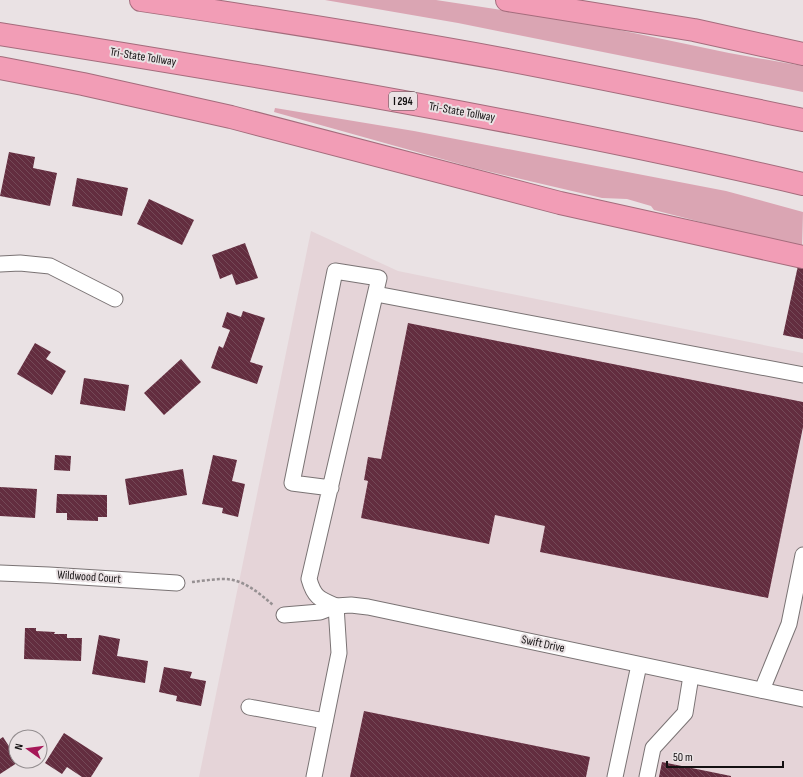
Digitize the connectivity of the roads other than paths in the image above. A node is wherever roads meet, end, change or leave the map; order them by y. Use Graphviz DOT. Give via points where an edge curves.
graph roads {
  1 [pos="141,0"];
  2 [pos="507,0"];
  3 [pos="0,34"];
  4 [pos="803,54"];
  5 [pos="0,68"];
  6 [pos="803,120"];
  7 [pos="803,184"];
  8 [pos="803,257"];
  9 [pos="0,264"];
  10 [pos="376,294"];
  11 [pos="115,299"];
  12 [pos="803,375"];
  13 [pos="331,488"];
  14 [pos="803,555"];
  15 [pos="0,574"];
  16 [pos="177,583"];
  17 [pos="336,606"];
  18 [pos="284,615"];
  19 [pos="639,665"];
  20 [pos="691,676"];
  21 [pos="762,690"];
  22 [pos="803,699"];
  23 [pos="249,707"];
  24 [pos="325,721"];
  25 [pos="314,777"];
  26 [pos="615,777"];
  27 [pos="647,777"];
  1 -- 6 [label="highway" via="502,59"];
  2 -- 4 [label="highway" via="694,30"];
  3 -- 7 [label="highway, Tri-State Tollway / I 294" via="347,91 527,124"];
  5 -- 8 [label="highway" via="231,117 560,203"];
  9 -- 11 [label="street" via="50,266"];
  10 -- 12 [label="street"];
  10 -- 13 [label="street"];
  10 -- 13 [label="street" via="379,278 335,271 292,483"];
  13 -- 17 [label="street" via="309,579 312,590 319,599"];
  14 -- 21 [label="street" via="788,624"];
  15 -- 16 [label="street, Wildwood Court"];
  17 -- 18 [label="street, Swift Drive" via="320,612"];
  17 -- 19 [label="street, Swift Drive" via="368,607"];
  17 -- 24 [label="street" via="340,653"];
  19 -- 20 [label="street, Swift Drive"];
  19 -- 26 [label="street"];
  20 -- 21 [label="street, Swift Drive"];
  20 -- 27 [label="street" via="684,713 653,748"];
  21 -- 22 [label="street, Swift Drive"];
  23 -- 24 [label="street"];
  24 -- 25 [label="street"];
}
